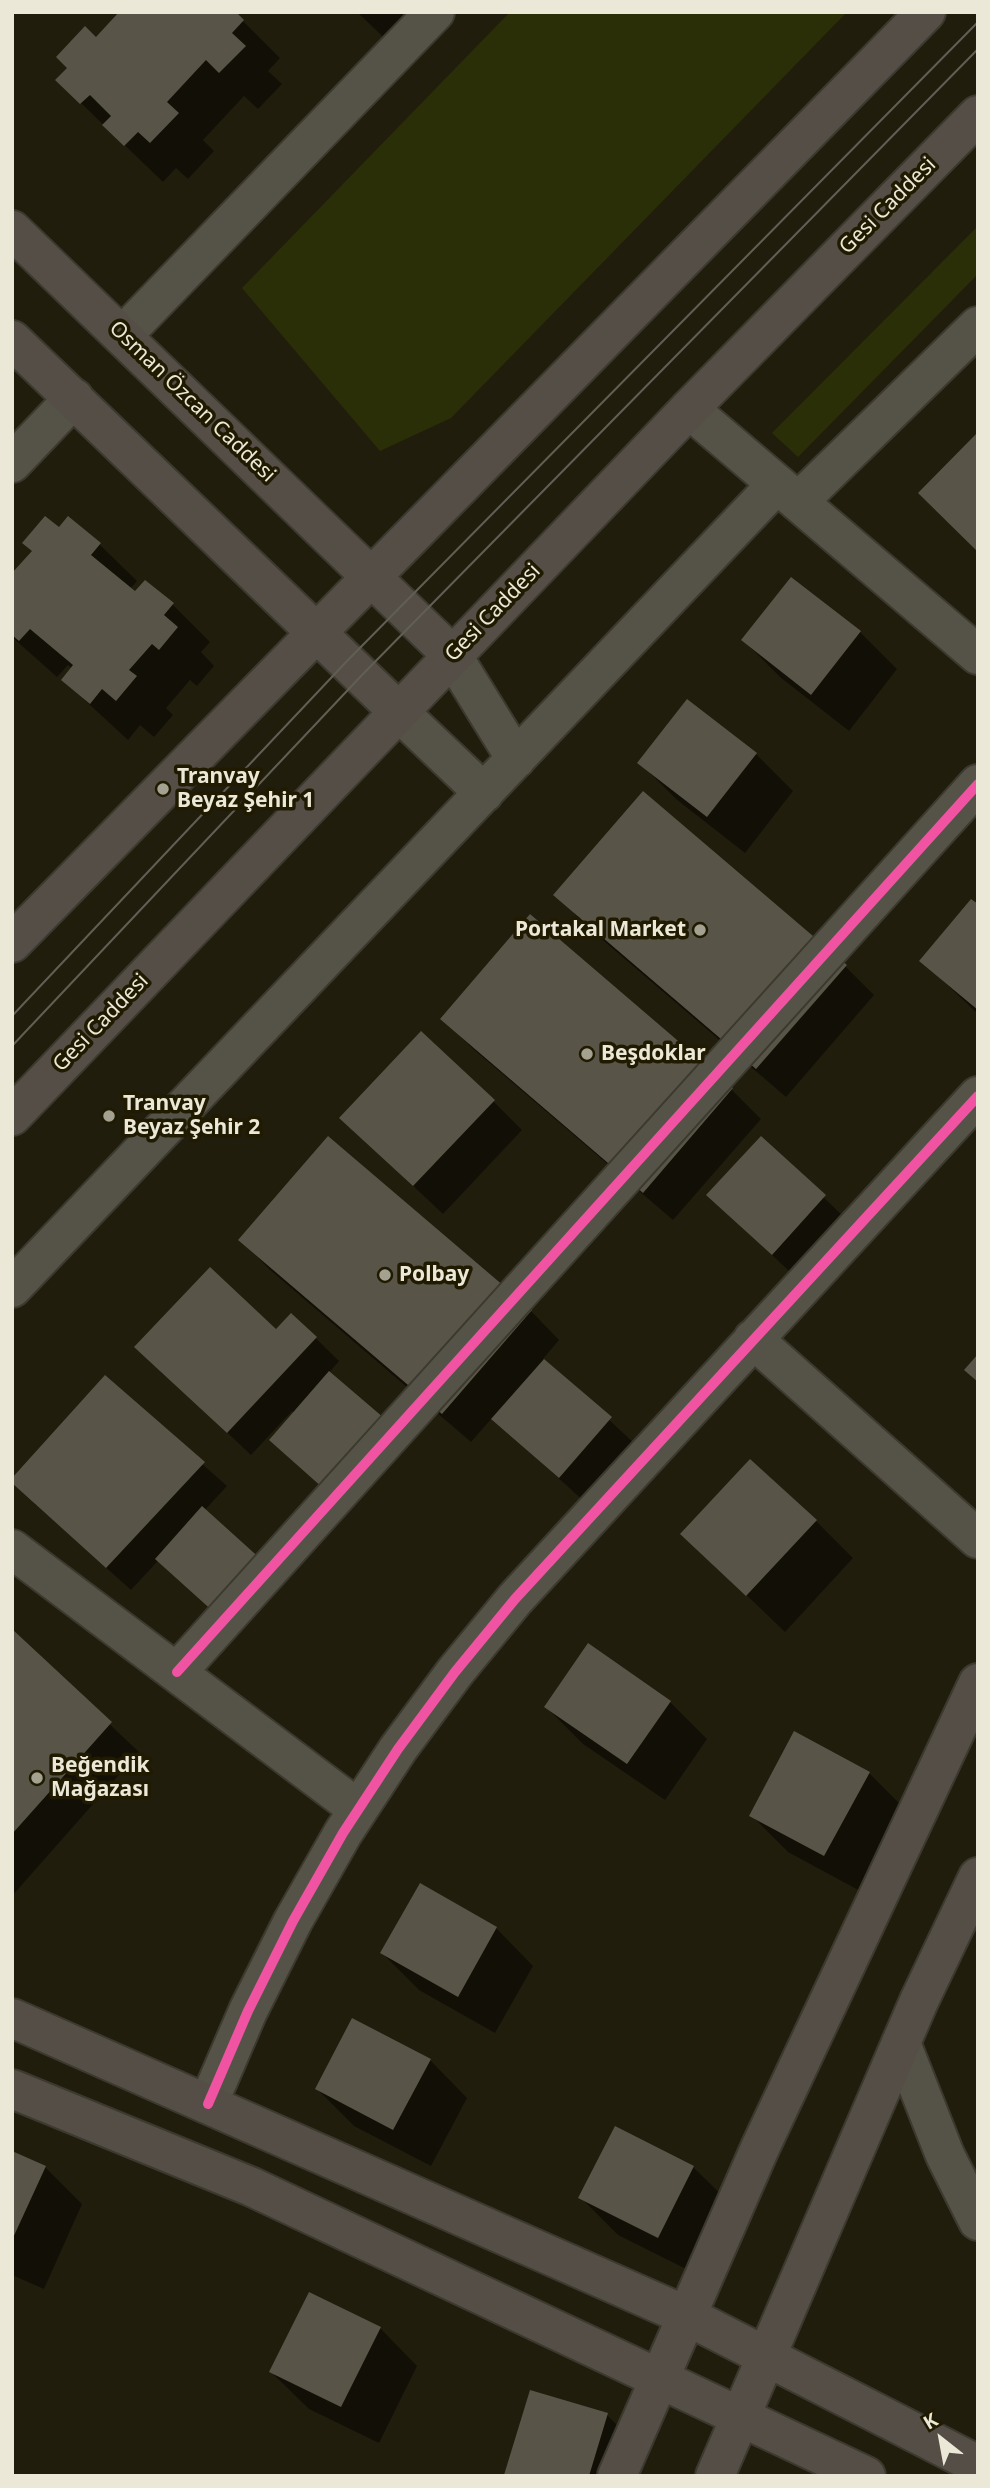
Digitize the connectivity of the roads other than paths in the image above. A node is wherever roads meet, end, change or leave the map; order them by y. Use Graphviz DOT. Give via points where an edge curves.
graph roads {
  1 [pos="435,12"];
  2 [pos="926,12"];
  3 [pos="978,115"];
  4 [pos="12,230"];
  5 [pos="978,326"];
  6 [pos="123,335"];
  7 [pos="12,340"];
  8 [pos="74,398"];
  9 [pos="688,409"];
  10 [pos="12,463"];
  11 [pos="788,493"];
  12 [pos="371,576"];
  13 [pos="318,631"];
  14 [pos="453,655"];
  15 [pos="978,655"];
  16 [pos="399,712"];
  17 [pos="516,759"];
  18 [pos="978,784"];
  19 [pos="484,793"];
  20 [pos="12,943"];
  21 [pos="978,1096"];
  22 [pos="12,1116"];
  23 [pos="12,1288"];
  24 [pos="753,1339"];
  25 [pos="978,1539"];
  26 [pos="12,1549"];
  27 [pos="177,1672"];
  28 [pos="978,1683"];
  29 [pos="358,1809"];
  30 [pos="978,1877"];
  31 [pos="12,2018"];
  32 [pos="901,2043"];
  33 [pos="12,2089"];
  34 [pos="208,2104"];
  35 [pos="978,2221"];
  36 [pos="687,2316"];
  37 [pos="766,2355"];
  38 [pos="659,2378"];
  39 [pos="740,2417"];
  40 [pos="978,2465"];
  41 [pos="617,2476"];
  42 [pos="715,2476"];
  43 [pos="866,2476"];
  1 -- 6 [label="street"];
  2 -- 12 [label="main road"];
  3 -- 9 [label="main road, Gesi Caddesi"];
  4 -- 6 [label="main road, Osman Özcan Caddesi"];
  5 -- 11 [label="street"];
  6 -- 12 [label="main road, Osman Özcan Caddesi"];
  7 -- 8 [label="main road"];
  8 -- 10 [label="street"];
  8 -- 13 [label="main road"];
  9 -- 11 [label="street"];
  9 -- 14 [label="main road, Gesi Caddesi"];
  11 -- 15 [label="street"];
  11 -- 17 [label="street"];
  12 -- 13 [label="main road"];
  12 -- 14 [label="main road, Osman Özcan Caddesi"];
  13 -- 16 [label="main road"];
  13 -- 20 [label="main road"];
  14 -- 16 [label="main road, Gesi Caddesi"];
  14 -- 17 [label="street"];
  16 -- 19 [label="street"];
  16 -- 22 [label="main road, Gesi Caddesi"];
  17 -- 19 [label="street"];
  18 -- 27 [label="street"];
  19 -- 23 [label="street"];
  21 -- 24 [label="street"];
  24 -- 25 [label="street"];
  24 -- 29 [label="street" via="515,1599 454,1672"];
  26 -- 27 [label="street"];
  27 -- 29 [label="street"];
  28 -- 36 [label="main road" via="760,2148"];
  29 -- 34 [label="street" via="293,1921"];
  30 -- 32 [label="main road"];
  31 -- 34 [label="main road"];
  32 -- 35 [label="street" via="945,2155"];
  32 -- 37 [label="main road"];
  33 -- 38 [label="main road" via="252,2188"];
  34 -- 36 [label="main road"];
  36 -- 37 [label="main road"];
  36 -- 38 [label="main road"];
  37 -- 39 [label="main road"];
  37 -- 40 [label="main road"];
  38 -- 39 [label="main road"];
  38 -- 41 [label="main road"];
  39 -- 42 [label="main road"];
  39 -- 43 [label="main road"];
}
